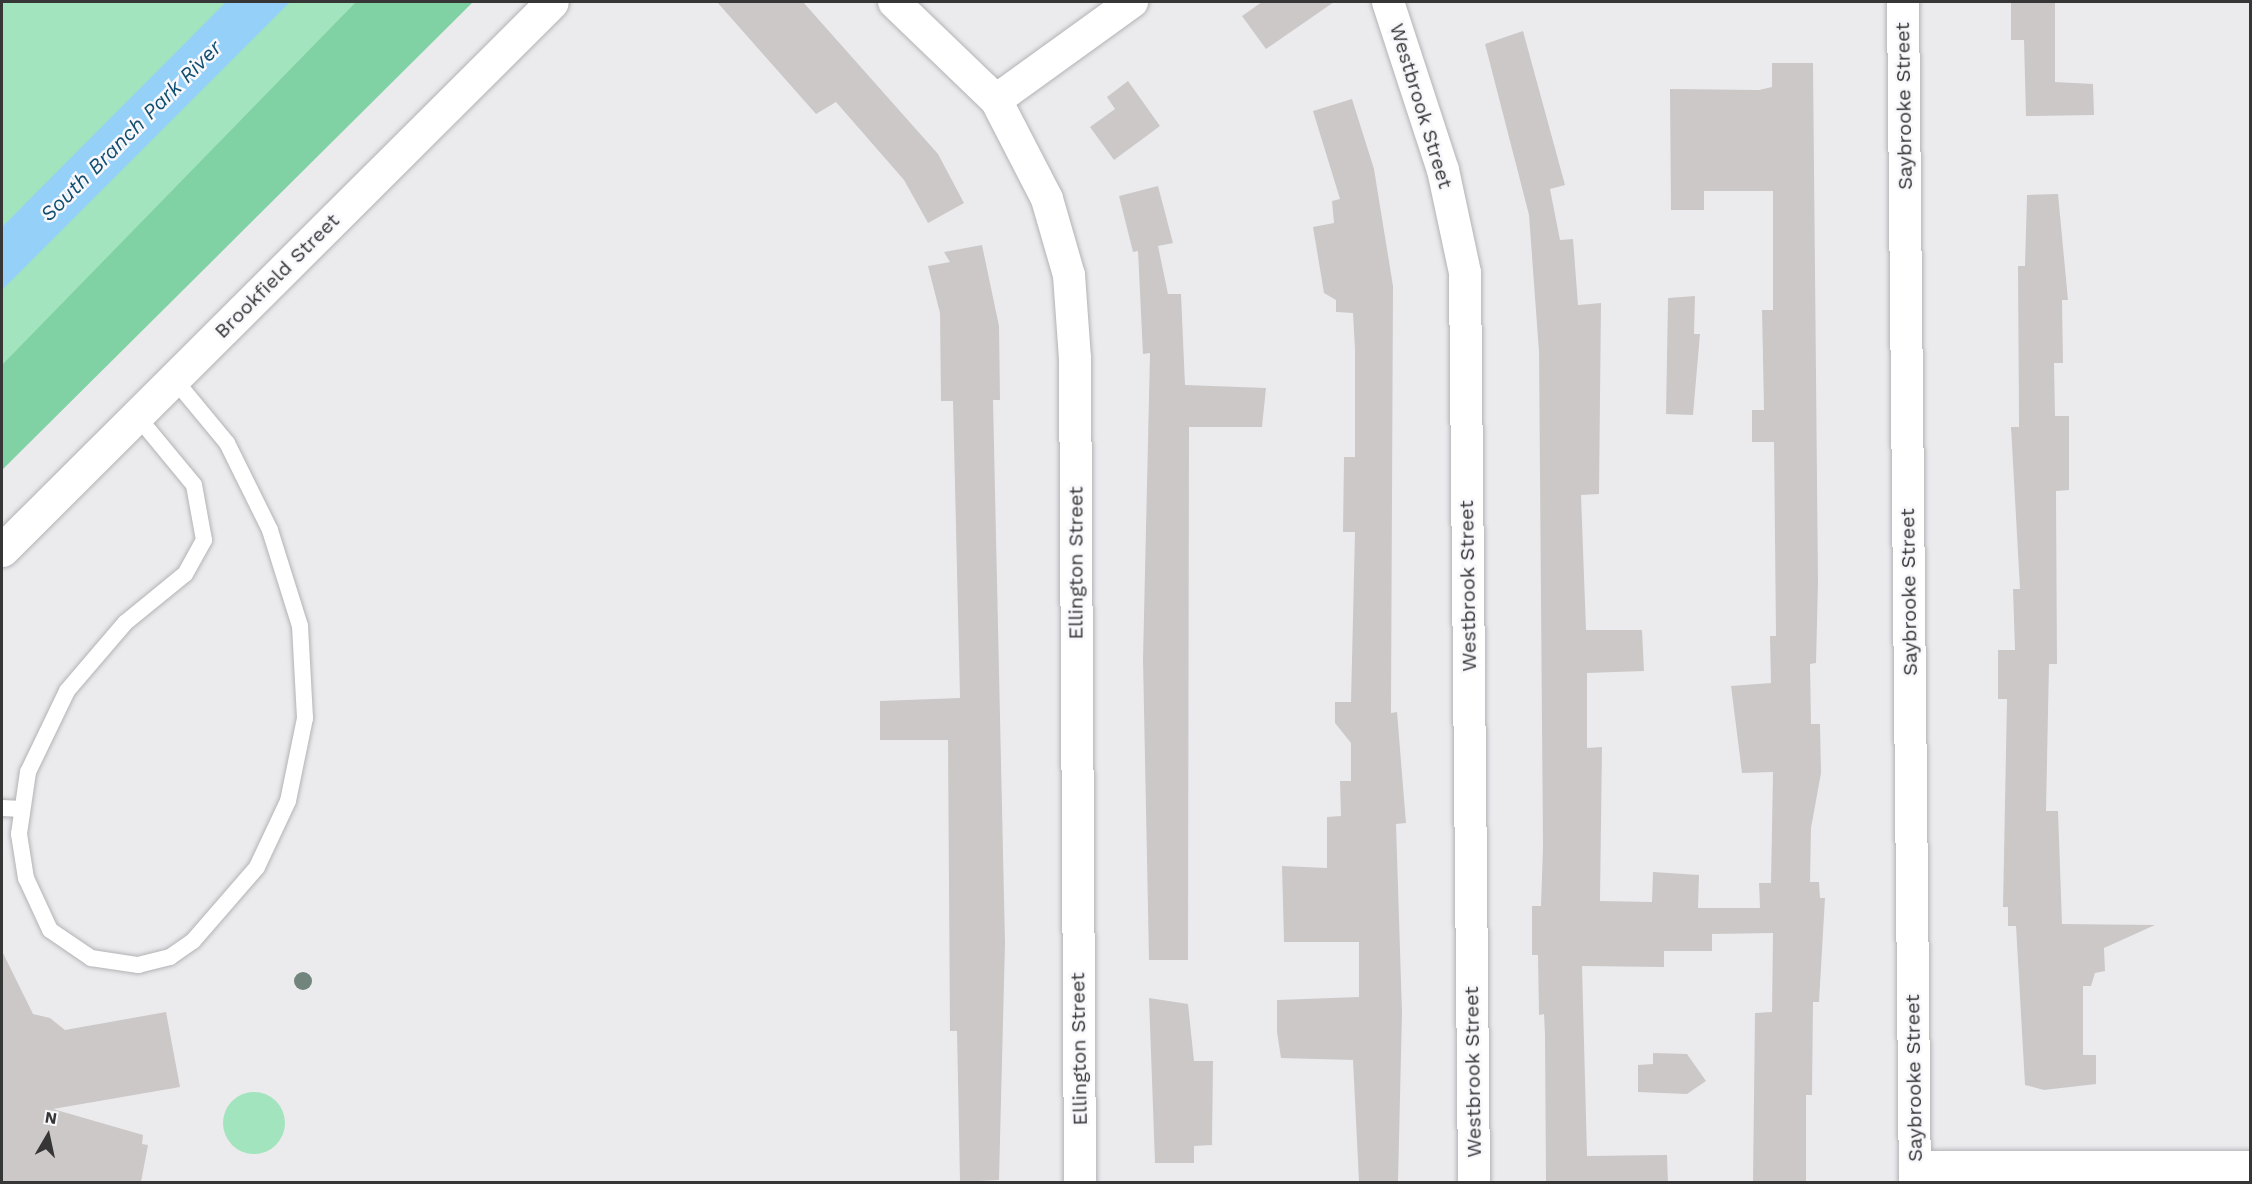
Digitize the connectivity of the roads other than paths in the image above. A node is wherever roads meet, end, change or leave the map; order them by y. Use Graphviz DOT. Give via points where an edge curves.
graph roads {
  1 [pos="552,2"];
  2 [pos="894,2"];
  3 [pos="1132,2"];
  4 [pos="1388,2"];
  5 [pos="1903,2"];
  6 [pos="996,100"];
  7 [pos="174,379"];
  8 [pos="137,416"];
  9 [pos="2,550"];
  10 [pos="2,808"];
  11 [pos="21,809"];
  12 [pos="2250,1167"];
  13 [pos="1915,1175"];
  14 [pos="1080,1182"];
  15 [pos="1474,1182"];
  1 -- 7 [label="street, Brookfield Street"];
  2 -- 6 [label="street, Ellington Street"];
  3 -- 6 [label="street"];
  4 -- 15 [label="street, Westbrook Street" via="1434,139 1465,273"];
  5 -- 13 [label="street, Saybrooke Street"];
  6 -- 14 [label="street, Ellington Street" via="1047,200 1069,275"];
  7 -- 8 [label="street, Brookfield Street"];
  7 -- 11 [label="lane" via="227,443 288,578 305,679 300,758 288,801 257,867 218,916 170,957 138,964 92,958 50,930 21,858"];
  8 -- 9 [label="street, Brookfield Street"];
  8 -- 11 [label="lane" via="194,485 204,540 185,574 125,623 67,691 37,746"];
  10 -- 11 [label="lane"];
  12 -- 13 [label="street"];
}
